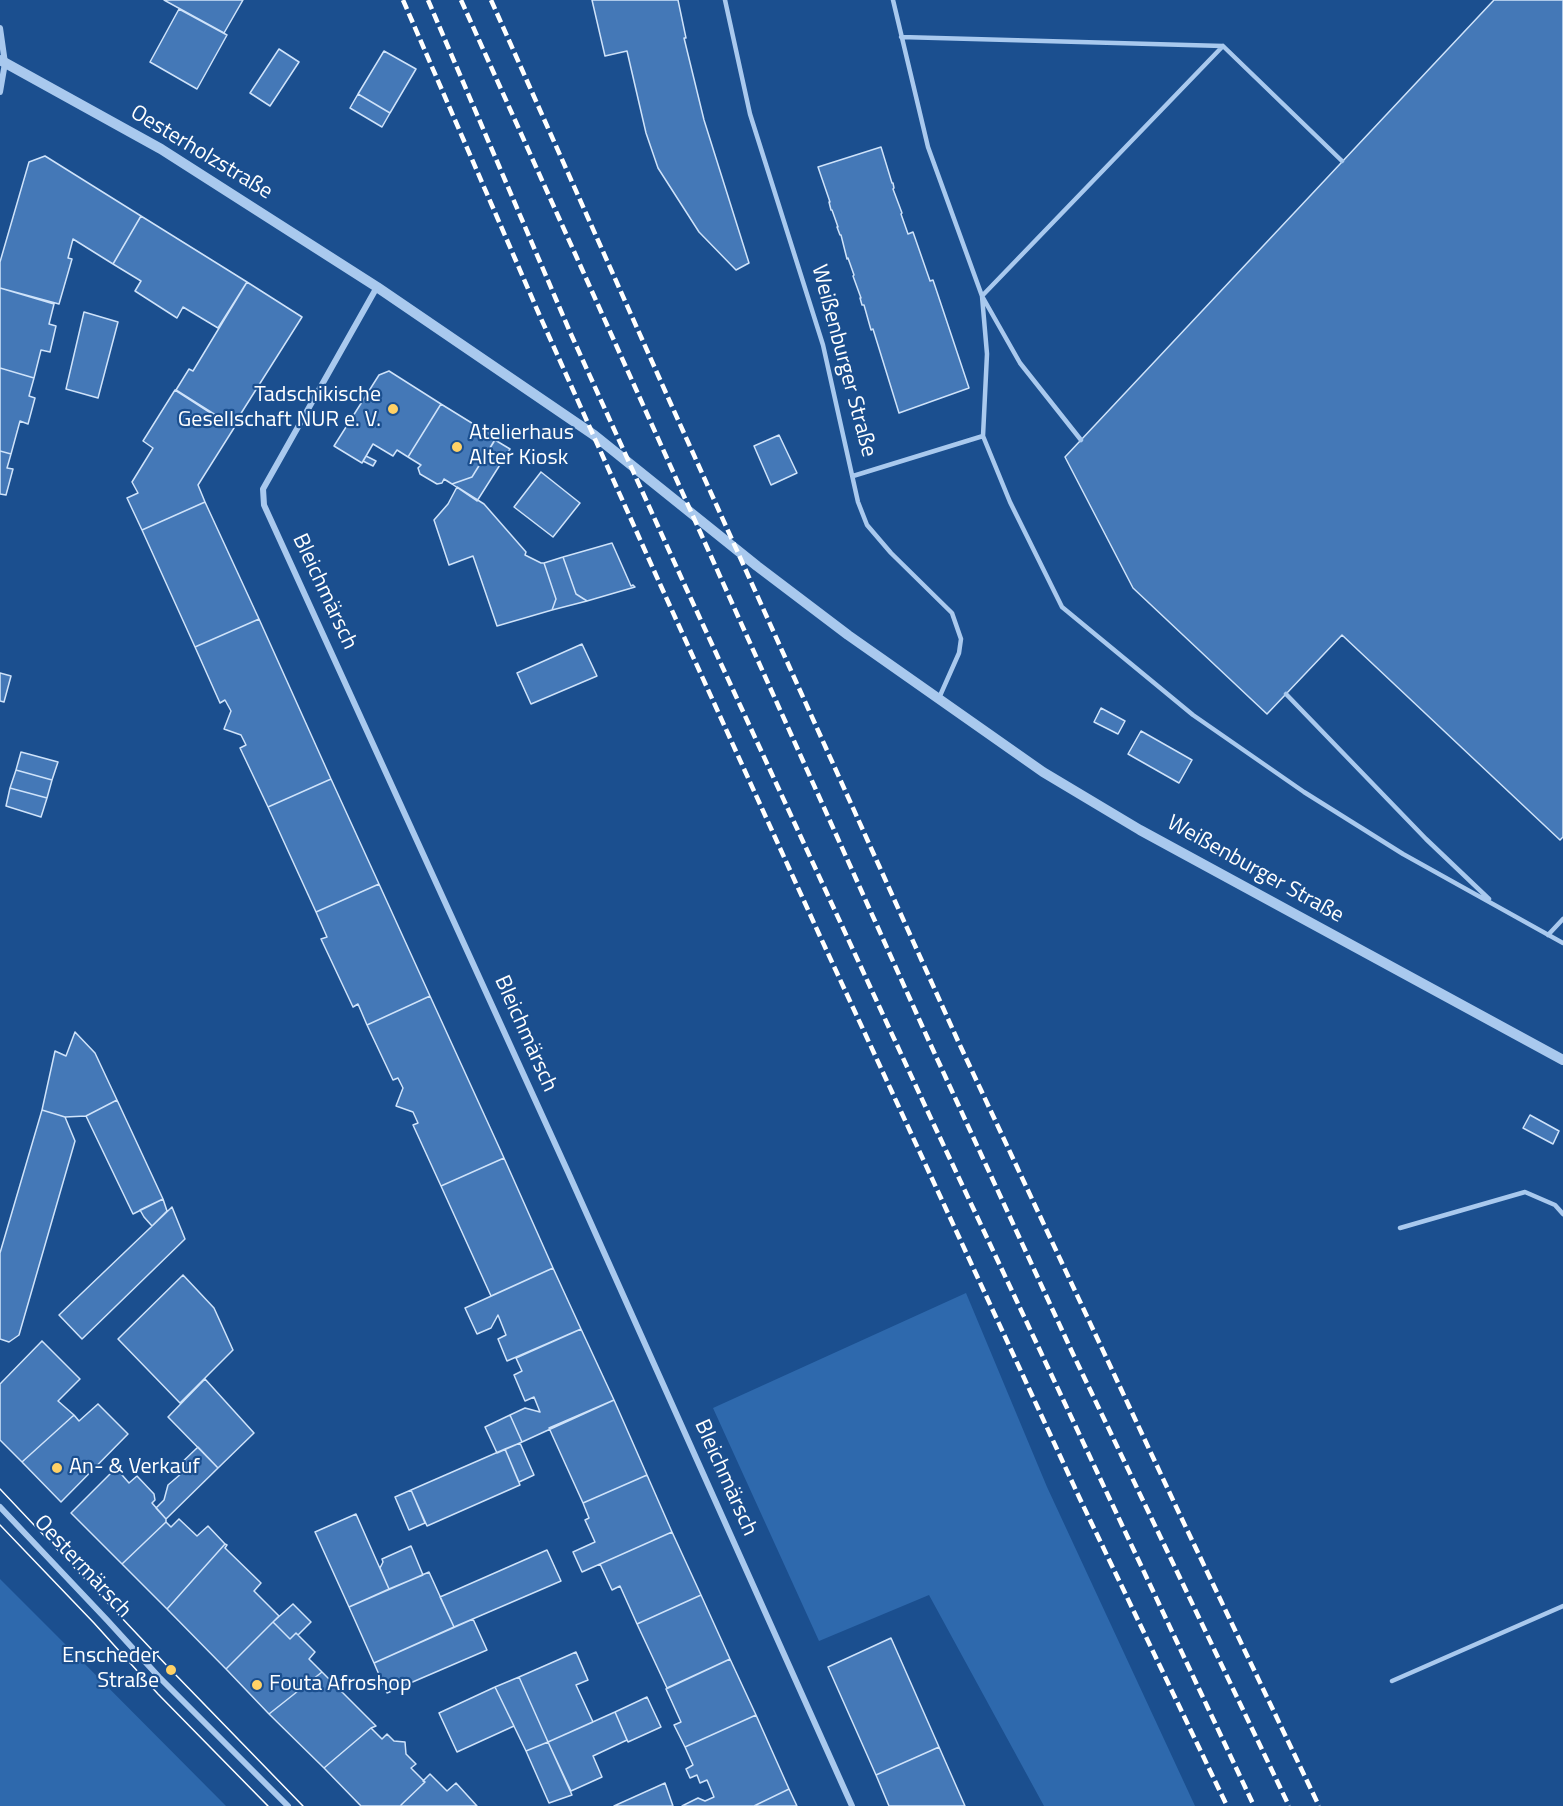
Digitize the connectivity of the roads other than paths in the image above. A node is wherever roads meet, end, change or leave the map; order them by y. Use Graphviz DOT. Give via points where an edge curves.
graph roads {
  1 [pos="725,0"];
  2 [pos="893,0"];
  3 [pos="0,28"];
  4 [pos="902,37"];
  5 [pos="1223,46"];
  6 [pos="2,62"];
  7 [pos="0,92"];
  8 [pos="1342,161"];
  9 [pos="377,287"];
  10 [pos="982,296"];
  11 [pos="983,436"];
  12 [pos="1081,440"];
  13 [pos="853,477"];
  14 [pos="1286,694"];
  15 [pos="939,698"];
  16 [pos="1496,905"];
  17 [pos="1563,919"];
  18 [pos="1548,935"];
  19 [pos="1563,943"];
  20 [pos="1563,1060"];
  21 [pos="1563,1214"];
  22 [pos="1400,1228"];
  23 [pos="0,1507"];
  24 [pos="1563,1606"];
  25 [pos="1392,1680"];
  26 [pos="288,1806"];
  27 [pos="852,1806"];
  1 -- 13 [label="lane, Weißenburger Straße" via="750,114 823,345"];
  2 -- 4 [label="lane"];
  3 -- 6 [label="street"];
  4 -- 5 [label="lane"];
  4 -- 10 [label="lane" via="928,147"];
  5 -- 8 [label="lane"];
  5 -- 10 [label="lane"];
  6 -- 7 [label="street"];
  6 -- 9 [label="street, Oesterholzstraße" via="161,148"];
  9 -- 15 [label="street, Weißenburger Straße" via="594,435 757,566"];
  9 -- 27 [label="street, Bleichmärsch" via="264,489 264,505"];
  10 -- 11 [label="lane" via="987,354"];
  10 -- 12 [label="lane" via="1020,363"];
  11 -- 13 [label="lane"];
  11 -- 16 [label="lane" via="1010,502 1062,607 1193,715 1304,792 1403,854"];
  13 -- 15 [label="lane, Weißenburger Straße" via="867,525 952,613 961,639 959,653"];
  14 -- 16 [label="lane" via="1426,839"];
  15 -- 20 [label="street, Weißenburger Straße" via="1043,772 1140,830"];
  16 -- 18 [label="lane"];
  17 -- 18 [label="lane"];
  18 -- 19 [label="lane"];
  21 -- 22 [label="lane" via="1555,1205 1525,1192"];
  23 -- 26 [label="street, Oestermärsch" via="159,1677"];
  24 -- 25 [label="lane"];
}
